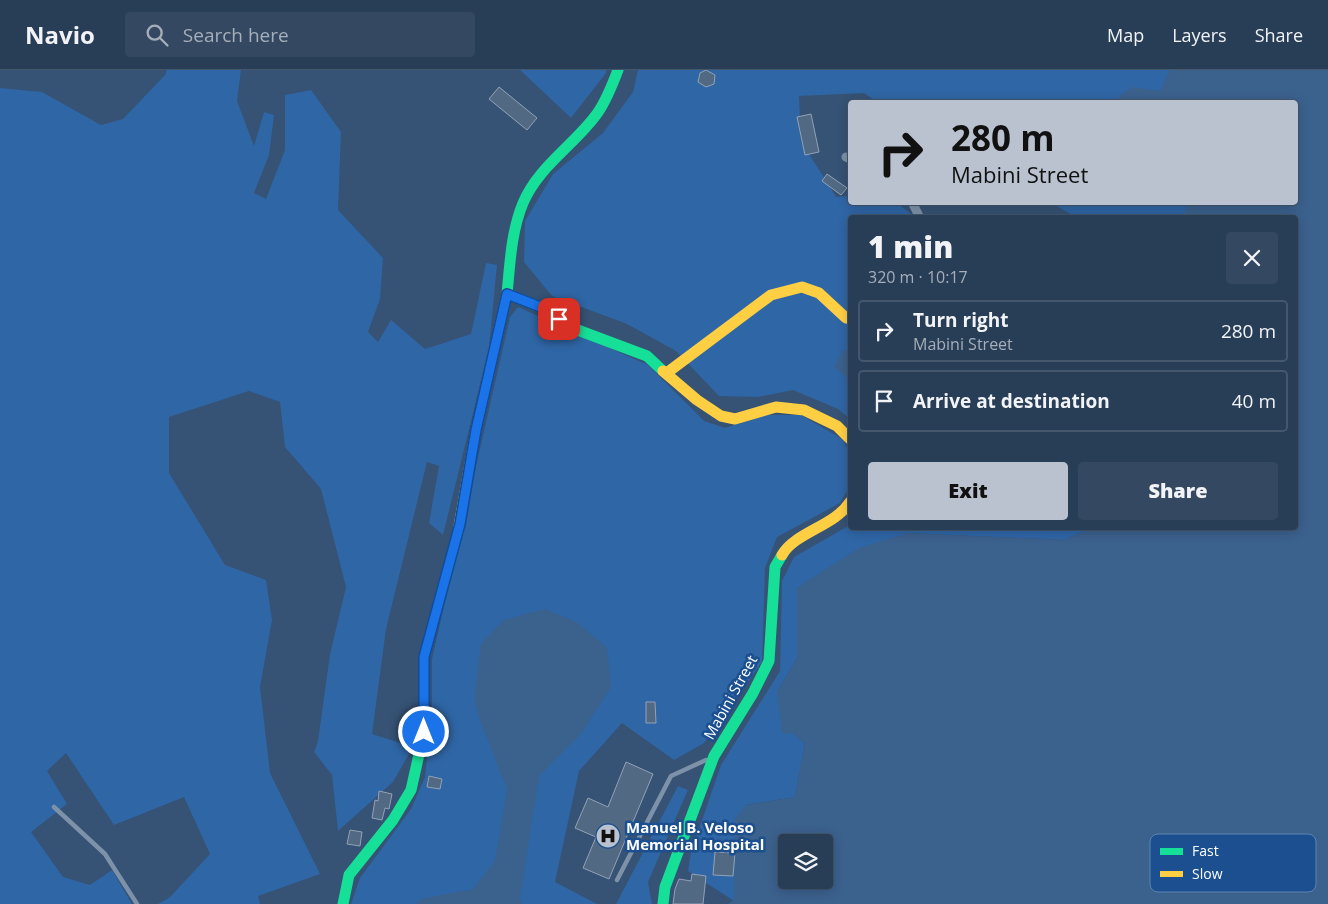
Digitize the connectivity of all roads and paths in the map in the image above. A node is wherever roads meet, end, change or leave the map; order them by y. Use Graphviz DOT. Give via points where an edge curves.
graph roads {
  1 [pos="618,70"];
  2 [pos="507,294"];
  3 [pos="848,318"];
  4 [pos="668,372"];
  5 [pos="848,437"];
  6 [pos="848,505"];
  7 [pos="714,756"];
  8 [pos="54,807"];
  9 [pos="617,880"];
  10 [pos="137,904"];
  11 [pos="342,904"];
  12 [pos="663,904"];
  1 -- 2 [label="main road" via="596,115 541,174 524,202 514,230"];
  2 -- 4 [label="main road" via="543,308 576,329 647,356"];
  2 -- 11 [label="main road" via="476,430 460,524 424,657 424,732 411,790 393,820 349,875"];
  3 -- 4 [label="main road" via="819,293 802,287 770,295"];
  4 -- 5 [label="main road" via="697,400 722,416 735,420 776,407 804,410 837,426"];
  6 -- 7 [label="main road, Mabini Street" via="784,551 775,567 769,661"];
  7 -- 9 [label="lane" via="671,776"];
  7 -- 12 [label="main road, Mabini Street" via="665,887"];
  8 -- 10 [label="lane" via="105,854"];
}
